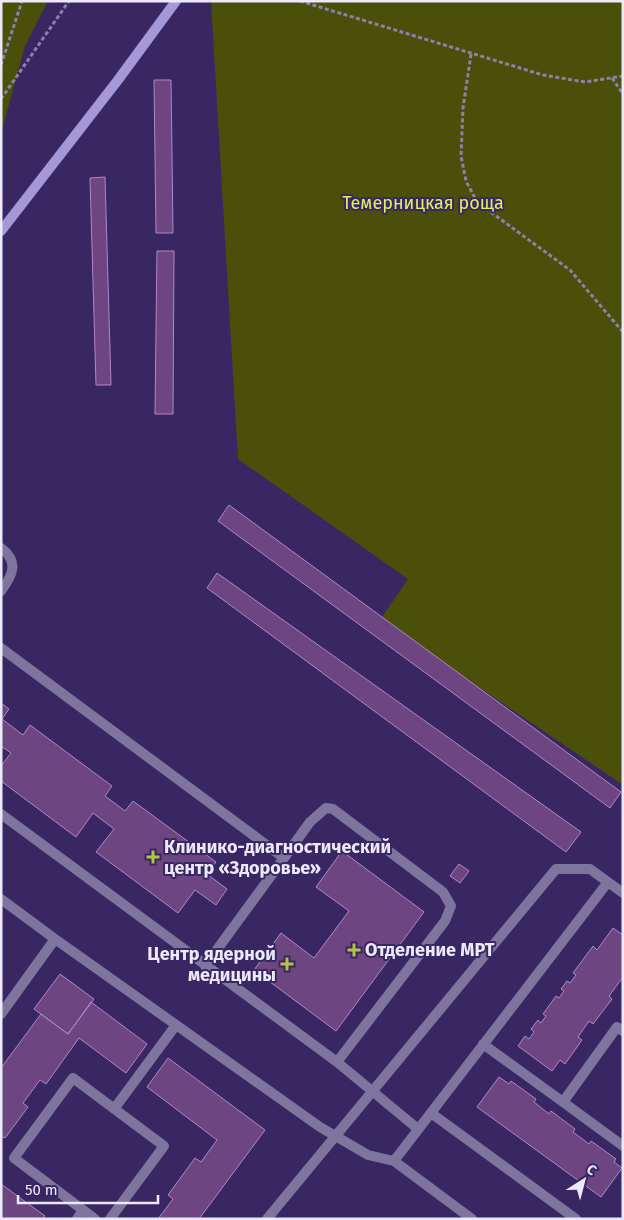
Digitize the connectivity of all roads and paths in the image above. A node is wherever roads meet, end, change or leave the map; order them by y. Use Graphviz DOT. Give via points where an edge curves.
graph roads {
  1 [pos="22,1"];
  2 [pos="69,1"];
  3 [pos="176,1"];
  4 [pos="300,1"];
  5 [pos="471,54"];
  6 [pos="1,65"];
  7 [pos="623,76"];
  8 [pos="612,78"];
  9 [pos="623,94"];
  10 [pos="1,100"];
  11 [pos="1,232"];
  12 [pos="623,332"];
  13 [pos="1,548"];
  14 [pos="1,591"];
  15 [pos="1,648"];
  16 [pos="1,814"];
  17 [pos="284,858"];
  18 [pos="608,882"];
  19 [pos="623,893"];
  20 [pos="1,899"];
  21 [pos="55,939"];
  22 [pos="205,966"];
  23 [pos="1,1014"];
  24 [pos="176,1025"];
  25 [pos="623,1031"];
  26 [pos="483,1044"];
  27 [pos="337,1062"];
  28 [pos="372,1091"];
  29 [pos="563,1102"];
  30 [pos="114,1109"];
  31 [pos="431,1113"];
  32 [pos="418,1129"];
  33 [pos="336,1136"];
  34 [pos="623,1146"];
  35 [pos="394,1161"];
  36 [pos="83,1210"];
  37 [pos="77,1219"];
  38 [pos="95,1219"];
  39 [pos="110,1219"];
  40 [pos="267,1219"];
  41 [pos="472,1219"];
  42 [pos="576,1219"];
  1 -- 6 [label="path"];
  2 -- 10 [label="path"];
  3 -- 11 [label="street"];
  4 -- 5 [label="path"];
  5 -- 8 [label="path" via="543,76 585,82"];
  5 -- 12 [label="path" via="463,108 461,156 466,181 477,202 570,270"];
  7 -- 8 [label="path"];
  8 -- 9 [label="path"];
  13 -- 14 [label="lane" via="7,552 13,566 11,578"];
  15 -- 17 [label="lane"];
  16 -- 22 [label="lane"];
  17 -- 22 [label="lane"];
  17 -- 27 [label="lane" via="310,822 326,808 334,809 443,892 450,906 445,921"];
  18 -- 19 [label="lane"];
  18 -- 26 [label="lane"];
  18 -- 28 [label="lane" via="590,868 556,869"];
  20 -- 21 [label="lane"];
  21 -- 23 [label="lane"];
  21 -- 24 [label="lane"];
  22 -- 27 [label="lane"];
  24 -- 30 [label="lane"];
  24 -- 33 [label="lane"];
  25 -- 29 [label="lane" via="617,1027"];
  26 -- 29 [label="lane"];
  26 -- 31 [label="lane"];
  27 -- 28 [label="lane"];
  28 -- 32 [label="lane"];
  28 -- 33 [label="lane"];
  29 -- 34 [label="lane"];
  30 -- 36 [label="lane" via="73,1078 14,1158"];
  30 -- 39 [label="lane" via="164,1146"];
  31 -- 32 [label="lane"];
  31 -- 42 [label="lane"];
  32 -- 35 [label="lane"];
  33 -- 35 [label="lane" via="368,1155"];
  33 -- 40 [label="lane"];
  35 -- 41 [label="lane"];
  36 -- 37 [label="lane"];
  36 -- 38 [label="lane"];
}
